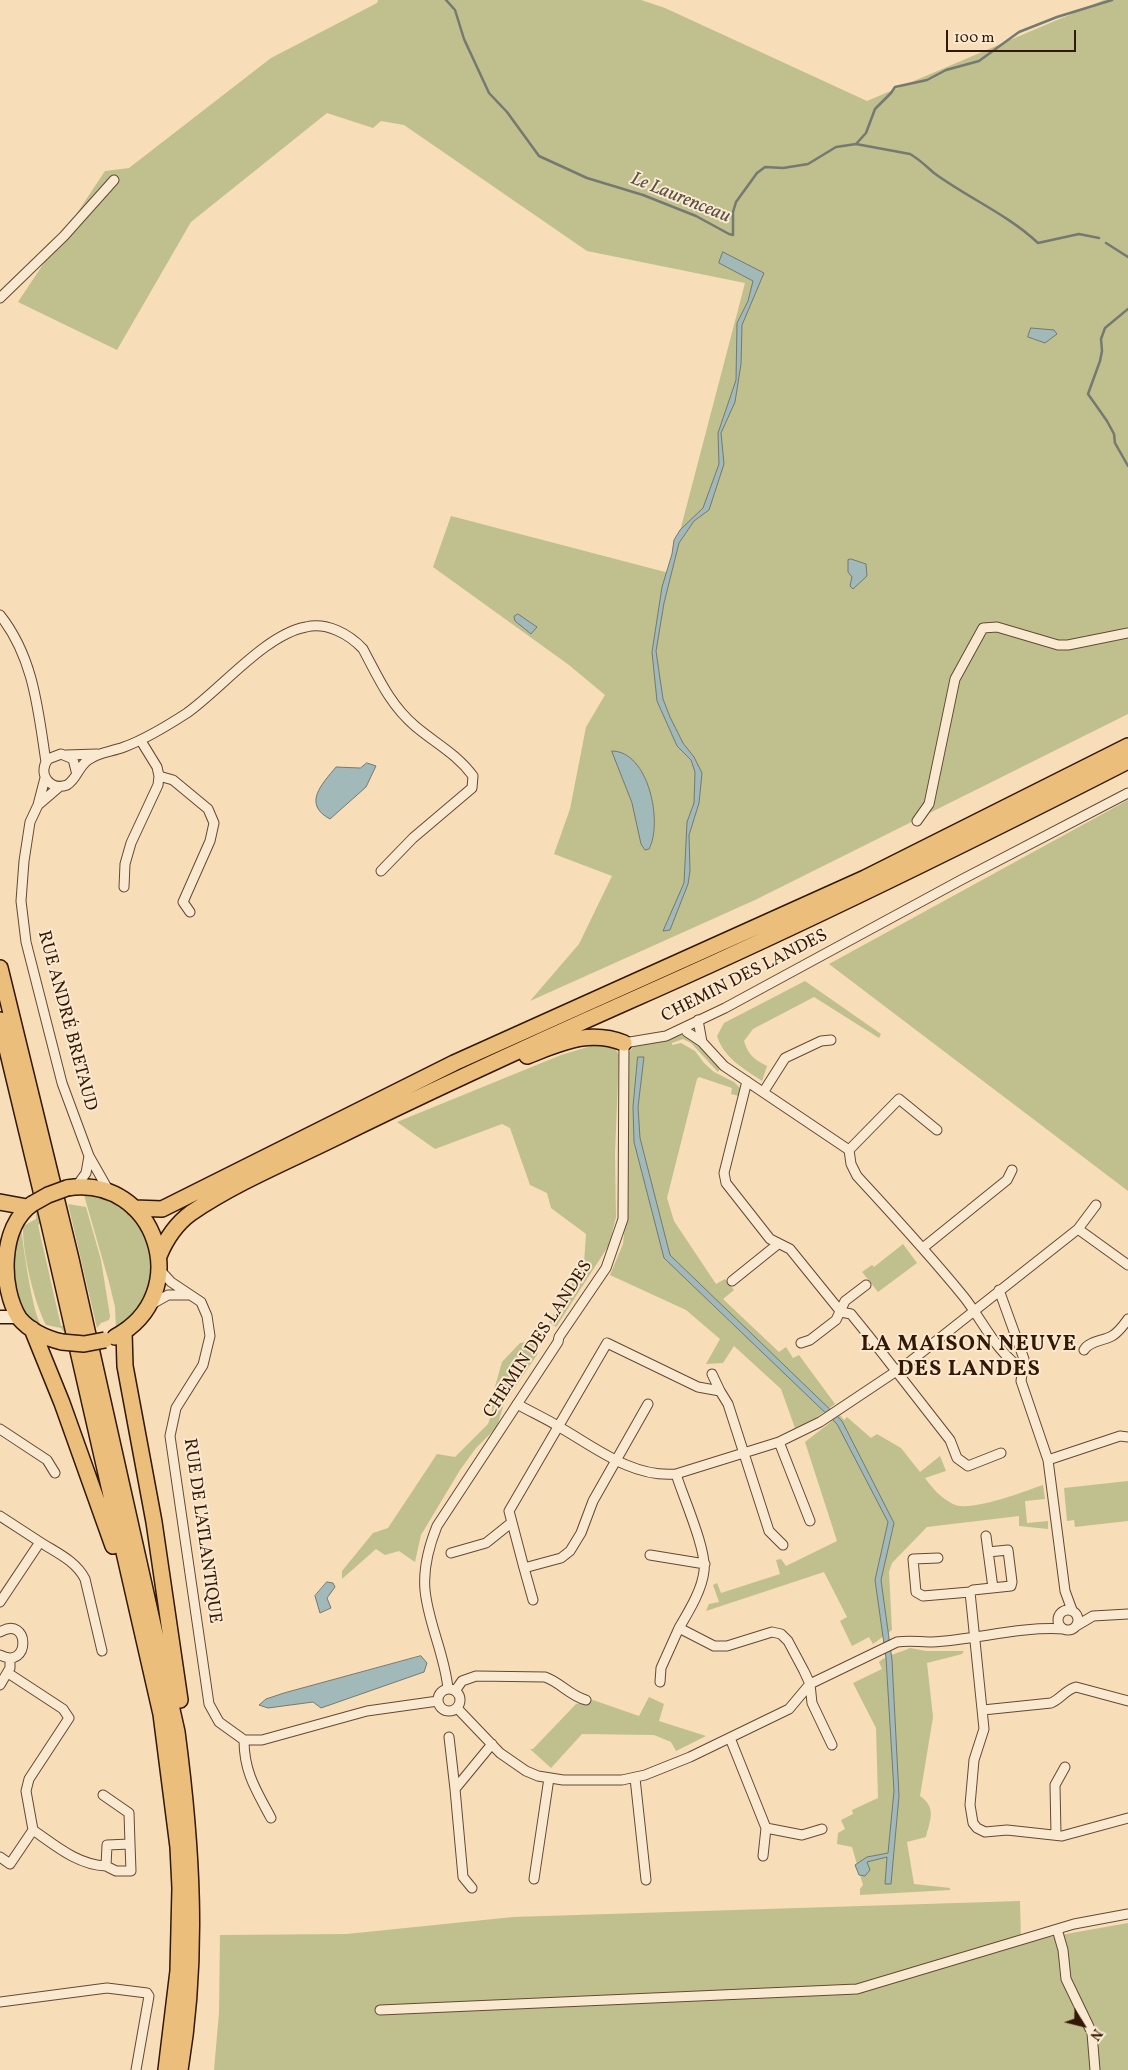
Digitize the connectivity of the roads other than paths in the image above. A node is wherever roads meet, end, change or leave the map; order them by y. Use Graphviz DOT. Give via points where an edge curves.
graph roads {
  1 [pos="114,180"];
  2 [pos="0,298"];
  3 [pos="0,615"];
  4 [pos="1128,633"];
  5 [pos="42,738"];
  6 [pos="140,741"];
  7 [pos="1128,746"];
  8 [pos="63,754"];
  9 [pos="97,754"];
  10 [pos="1128,761"];
  11 [pos="46,762"];
  12 [pos="76,771"];
  13 [pos="159,776"];
  14 [pos="45,778"];
  15 [pos="58,787"];
  16 [pos="1128,793"];
  17 [pos="38,805"];
  18 [pos="917,821"];
  19 [pos="381,871"];
  20 [pos="124,887"];
  21 [pos="190,912"];
  22 [pos="0,968"];
  23 [pos="0,1020"];
  24 [pos="698,1020"];
  25 [pos="685,1027"];
  26 [pos="831,1040"];
  27 [pos="702,1042"];
  28 [pos="624,1043"];
  29 [pos="476,1069"];
  30 [pos="748,1081"];
  31 [pos="764,1091"];
  32 [pos="937,1130"];
  33 [pos="849,1150"];
  34 [pos="89,1156"];
  35 [pos="1012,1170"];
  36 [pos="72,1187"];
  37 [pos="110,1194"];
  38 [pos="0,1202"];
  39 [pos="30,1205"];
  40 [pos="1096,1205"];
  41 [pos="134,1208"];
  42 [pos="3,1229"];
  43 [pos="1078,1229"];
  44 [pos="778,1244"];
  45 [pos="924,1247"];
  46 [pos="160,1263"];
  47 [pos="1128,1265"];
  48 [pos="732,1280"];
  49 [pos="1,1285"];
  50 [pos="866,1285"];
  51 [pos="999,1290"];
  52 [pos="192,1295"];
  53 [pos="150,1305"];
  54 [pos="974,1311"];
  55 [pos="841,1312"];
  56 [pos="17,1316"];
  57 [pos="0,1317"];
  58 [pos="1128,1319"];
  59 [pos="32,1329"];
  60 [pos="124,1332"];
  61 [pos="801,1343"];
  62 [pos="1084,1350"];
  63 [pos="895,1370"];
  64 [pos="1024,1370"];
  65 [pos="712,1374"];
  66 [pos="720,1391"];
  67 [pos="517,1404"];
  68 [pos="648,1404"];
  69 [pos="558,1426"];
  70 [pos="0,1429"];
  71 [pos="1128,1437"];
  72 [pos="779,1442"];
  73 [pos="744,1452"];
  74 [pos="1001,1453"];
  75 [pos="616,1460"];
  76 [pos="1048,1460"];
  77 [pos="55,1473"];
  78 [pos="676,1474"];
  79 [pos="0,1516"];
  80 [pos="810,1521"];
  81 [pos="511,1523"];
  82 [pos="986,1536"];
  83 [pos="40,1542"];
  84 [pos="783,1545"];
  85 [pos="988,1552"];
  86 [pos="451,1553"];
  87 [pos="650,1555"];
  88 [pos="938,1558"];
  89 [pos="705,1564"];
  90 [pos="524,1568"];
  91 [pos="993,1588"];
  92 [pos="1065,1590"];
  93 [pos="970,1592"];
  94 [pos="533,1600"];
  95 [pos="0,1602"];
  96 [pos="1073,1611"];
  97 [pos="1128,1614"];
  98 [pos="1059,1615"];
  99 [pos="1093,1616"];
  100 [pos="1076,1626"];
  101 [pos="679,1628"];
  102 [pos="1043,1629"];
  103 [pos="1064,1629"];
  104 [pos="1,1630"];
  105 [pos="974,1636"];
  106 [pos="102,1652"];
  107 [pos="0,1655"];
  108 [pos="10,1658"];
  109 [pos="8,1673"];
  110 [pos="660,1682"];
  111 [pos="810,1684"];
  112 [pos="0,1685"];
  113 [pos="451,1690"];
  114 [pos="586,1700"];
  115 [pos="438,1701"];
  116 [pos="1128,1701"];
  117 [pos="457,1708"];
  118 [pos="983,1710"];
  119 [pos="449,1736"];
  120 [pos="730,1738"];
  121 [pos="244,1740"];
  122 [pos="492,1744"];
  123 [pos="832,1745"];
  124 [pos="1065,1767"];
  125 [pos="549,1778"];
  126 [pos="635,1778"];
  127 [pos="455,1789"];
  128 [pos="103,1795"];
  129 [pos="271,1818"];
  130 [pos="1127,1820"];
  131 [pos="766,1828"];
  132 [pos="822,1829"];
  133 [pos="33,1830"];
  134 [pos="1056,1835"];
  135 [pos="130,1844"];
  136 [pos="184,1847"];
  137 [pos="763,1856"];
  138 [pos="0,1857"];
  139 [pos="106,1866"];
  140 [pos="534,1879"];
  141 [pos="646,1880"];
  142 [pos="472,1888"];
  143 [pos="1128,1914"];
  144 [pos="1057,1929"];
  145 [pos="0,2002"];
  146 [pos="380,2010"];
  147 [pos="136,2070"];
  148 [pos="166,2070"];
  149 [pos="180,2070"];
  150 [pos="1095,2070"];
  1 -- 2 [label="street" via="64,236"];
  3 -- 5 [label="street" via="16,639 32,676"];
  4 -- 18 [label="street" via="1058,645 997,627 983,628 955,679 929,804"];
  5 -- 8 [label="street"];
  5 -- 11 [label="street"];
  6 -- 9 [label="street"];
  6 -- 13 [label="street" via="157,767"];
  6 -- 19 [label="street" via="200,702 277,639 306,626 334,629 357,642 397,709 464,762 473,776 472,788 413,838"];
  7 -- 41 [label="highway" via="865,878 461,1059 162,1209"];
  8 -- 9 [label="street"];
  8 -- 11 [label="street" via="50,756"];
  8 -- 12 [label="street" via="73,759"];
  9 -- 12 [label="street"];
  10 -- 29 [label="highway" via="866,894"];
  11 -- 14 [label="street"];
  12 -- 15 [label="street" via="71,783"];
  13 -- 20 [label="street" via="127,857"];
  13 -- 21 [label="street" via="173,780 208,809 214,823 210,841 183,902"];
  14 -- 15 [label="street"];
  14 -- 17 [label="street, RUE ANDRÉ BRETAUD"];
  15 -- 17 [label="street, RUE ANDRÉ BRETAUD"];
  16 -- 24 [label="street, CHEMIN DES LANDES"];
  17 -- 34 [label="street, RUE ANDRÉ BRETAUD" via="30,822 21,883 26,942 62,1083"];
  22 -- 136 [label="highway" via="38,1119 170,1695 180,1752"];
  23 -- 136 [label="highway" via="161,1714"];
  24 -- 25 [label="street, CHEMIN DES LANDES"];
  24 -- 27 [label="street"];
  25 -- 27 [label="street"];
  25 -- 28 [label="street, CHEMIN DES LANDES" via="666,1036"];
  26 -- 31 [label="street" via="821,1041 785,1058"];
  27 -- 30 [label="street" via="724,1066"];
  28 -- 29 [label="highway" via="605,1036 587,1036 492,1070"];
  28 -- 67 [label="street, CHEMIN DES LANDES" via="624,1207 619,1235 606,1268"];
  29 -- 46 [label="highway" via="211,1201 175,1227"];
  30 -- 31 [label="street"];
  30 -- 44 [label="street" via="724,1173 726,1184 770,1239"];
  31 -- 33 [label="street"];
  32 -- 33 [label="street" via="899,1099"];
  33 -- 45 [label="street" via="857,1176"];
  34 -- 36 [label="street" via="86,1174"];
  34 -- 37 [label="street, RUE ANDRÉ BRETAUD"];
  35 -- 45 [label="street" via="1007,1180"];
  36 -- 37 [label="highway" via="88,1187"];
  36 -- 39 [label="highway, bridge" via="48,1194"];
  37 -- 41 [label="highway"];
  38 -- 39 [label="highway"];
  39 -- 42 [label="highway"];
  40 -- 43 [label="street"];
  41 -- 46 [label="highway" via="151,1230"];
  42 -- 49 [label="highway"];
  43 -- 47 [label="street"];
  43 -- 51 [label="street"];
  44 -- 48 [label="street"];
  44 -- 55 [label="street" via="790,1249"];
  45 -- 54 [label="street"];
  46 -- 52 [label="street, RUE DE L'ATLANTIQUE" via="172,1282"];
  46 -- 53 [label="highway"];
  49 -- 56 [label="highway"];
  50 -- 55 [label="street" via="845,1301"];
  51 -- 54 [label="street"];
  51 -- 64 [label="street" via="1021,1348"];
  52 -- 53 [label="street" via="168,1295"];
  52 -- 121 [label="street, RUE DE L'ATLANTIQUE" via="201,1302 208,1316 209,1346 204,1365 173,1417 170,1436 173,1464 209,1704 219,1722"];
  53 -- 60 [label="highway" via="141,1318"];
  54 -- 63 [label="street"];
  54 -- 64 [label="street" via="1011,1363"];
  55 -- 61 [label="street" via="836,1320"];
  55 -- 63 [label="street" via="851,1314"];
  56 -- 57 [label="main road"];
  56 -- 59 [label="highway"];
  58 -- 62 [label="street" via="1119,1331 1086,1345"];
  59 -- 60 [label="highway, bridge" via="62,1342 84,1344"];
  59 -- 136 [label="highway" via="111,1536 161,1746 168,1819"];
  60 -- 136 [label="highway" via="125,1366 154,1522 194,1815"];
  63 -- 72 [label="street" via="820,1422"];
  63 -- 74 [label="street" via="950,1440 962,1462 968,1466"];
  64 -- 76 [label="street" via="1021,1381"];
  65 -- 66 [label="street"];
  66 -- 69 [label="street" via="698,1387 607,1343"];
  66 -- 73 [label="street" via="728,1404"];
  67 -- 69 [label="street"];
  67 -- 113 [label="street, CHEMIN DES LANDES" via="437,1526 429,1546 425,1592"];
  68 -- 75 [label="street"];
  69 -- 75 [label="street"];
  69 -- 81 [label="street" via="509,1511"];
  70 -- 77 [label="street" via="47,1460"];
  71 -- 76 [label="street" via="1120,1436"];
  72 -- 73 [label="street"];
  72 -- 80 [label="street"];
  73 -- 78 [label="street"];
  73 -- 84 [label="street" via="769,1530"];
  75 -- 78 [label="street" via="651,1474"];
  75 -- 90 [label="street" via="592,1501 581,1533 570,1552 561,1558"];
  76 -- 92 [label="street"];
  78 -- 89 [label="street"];
  79 -- 83 [label="street"];
  81 -- 86 [label="street" via="486,1543"];
  81 -- 90 [label="street"];
  82 -- 85 [label="street"];
  83 -- 95 [label="street"];
  83 -- 106 [label="street" via="81,1571 86,1580"];
  85 -- 91 [label="street"];
  85 -- 91 [label="street" via="1008,1550 1011,1586"];
  87 -- 89 [label="street"];
  88 -- 93 [label="street" via="913,1559 916,1592 923,1596"];
  89 -- 101 [label="street" via="703,1578"];
  90 -- 94 [label="street"];
  91 -- 93 [label="street"];
  92 -- 96 [label="street"];
  92 -- 98 [label="street"];
  93 -- 105 [label="street"];
  96 -- 98 [label="street"];
  96 -- 99 [label="street"];
  96 -- 100 [label="street" via="1078,1620"];
  97 -- 99 [label="street"];
  98 -- 102 [label="street"];
  98 -- 103 [label="street" via="1059,1625"];
  99 -- 100 [label="street"];
  100 -- 103 [label="street"];
  101 -- 110 [label="street" via="661,1668"];
  101 -- 111 [label="street" via="714,1646 727,1646 772,1632 781,1634 788,1641"];
  102 -- 103 [label="street"];
  102 -- 105 [label="street"];
  104 -- 108 [label="street" via="8,1628 18,1632 24,1642 20,1652"];
  105 -- 111 [label="street" via="930,1642 910,1640 887,1646"];
  105 -- 118 [label="street"];
  107 -- 108 [label="street"];
  108 -- 109 [label="street"];
  109 -- 112 [label="street"];
  109 -- 133 [label="street" via="63,1709 69,1718 29,1779 26,1791"];
  111 -- 120 [label="street" via="789,1709"];
  111 -- 123 [label="street" via="812,1703"];
  113 -- 114 [label="street" via="476,1676 545,1677"];
  113 -- 115 [label="street" via="442,1692"];
  113 -- 117 [label="street" via="460,1699"];
  115 -- 117 [label="street" via="446,1711"];
  115 -- 121 [label="street" via="366,1711 262,1740"];
  116 -- 118 [label="street" via="1076,1687 1068,1689 1059,1700 1051,1703"];
  117 -- 122 [label="street"];
  118 -- 134 [label="street" via="984,1729 974,1760 970,1805 973,1823 986,1832 1007,1830"];
  119 -- 127 [label="street"];
  120 -- 126 [label="street"];
  120 -- 131 [label="street"];
  121 -- 129 [label="street" via="247,1773"];
  122 -- 125 [label="street" via="516,1766"];
  122 -- 127 [label="street"];
  124 -- 134 [label="street" via="1055,1785"];
  125 -- 126 [label="street"];
  125 -- 140 [label="street"];
  126 -- 141 [label="street"];
  127 -- 142 [label="street" via="463,1877"];
  128 -- 135 [label="street" via="129,1813"];
  130 -- 134 [label="street" via="1069,1835"];
  131 -- 132 [label="street" via="802,1835"];
  131 -- 137 [label="street"];
  133 -- 138 [label="street" via="10,1864"];
  133 -- 139 [label="street" via="73,1857 91,1865"];
  135 -- 139 [label="street" via="107,1845"];
  135 -- 139 [label="street" via="131,1871 116,1871"];
  136 -- 148 [label="highway" via="175,2006"];
  136 -- 149 [label="highway" via="193,1934"];
  143 -- 144 [label="street"];
  144 -- 146 [label="street" via="857,1989"];
  144 -- 150 [label="street" via="1066,1979 1092,2033"];
  145 -- 147 [label="street" via="107,1988 147,1993"];
}
